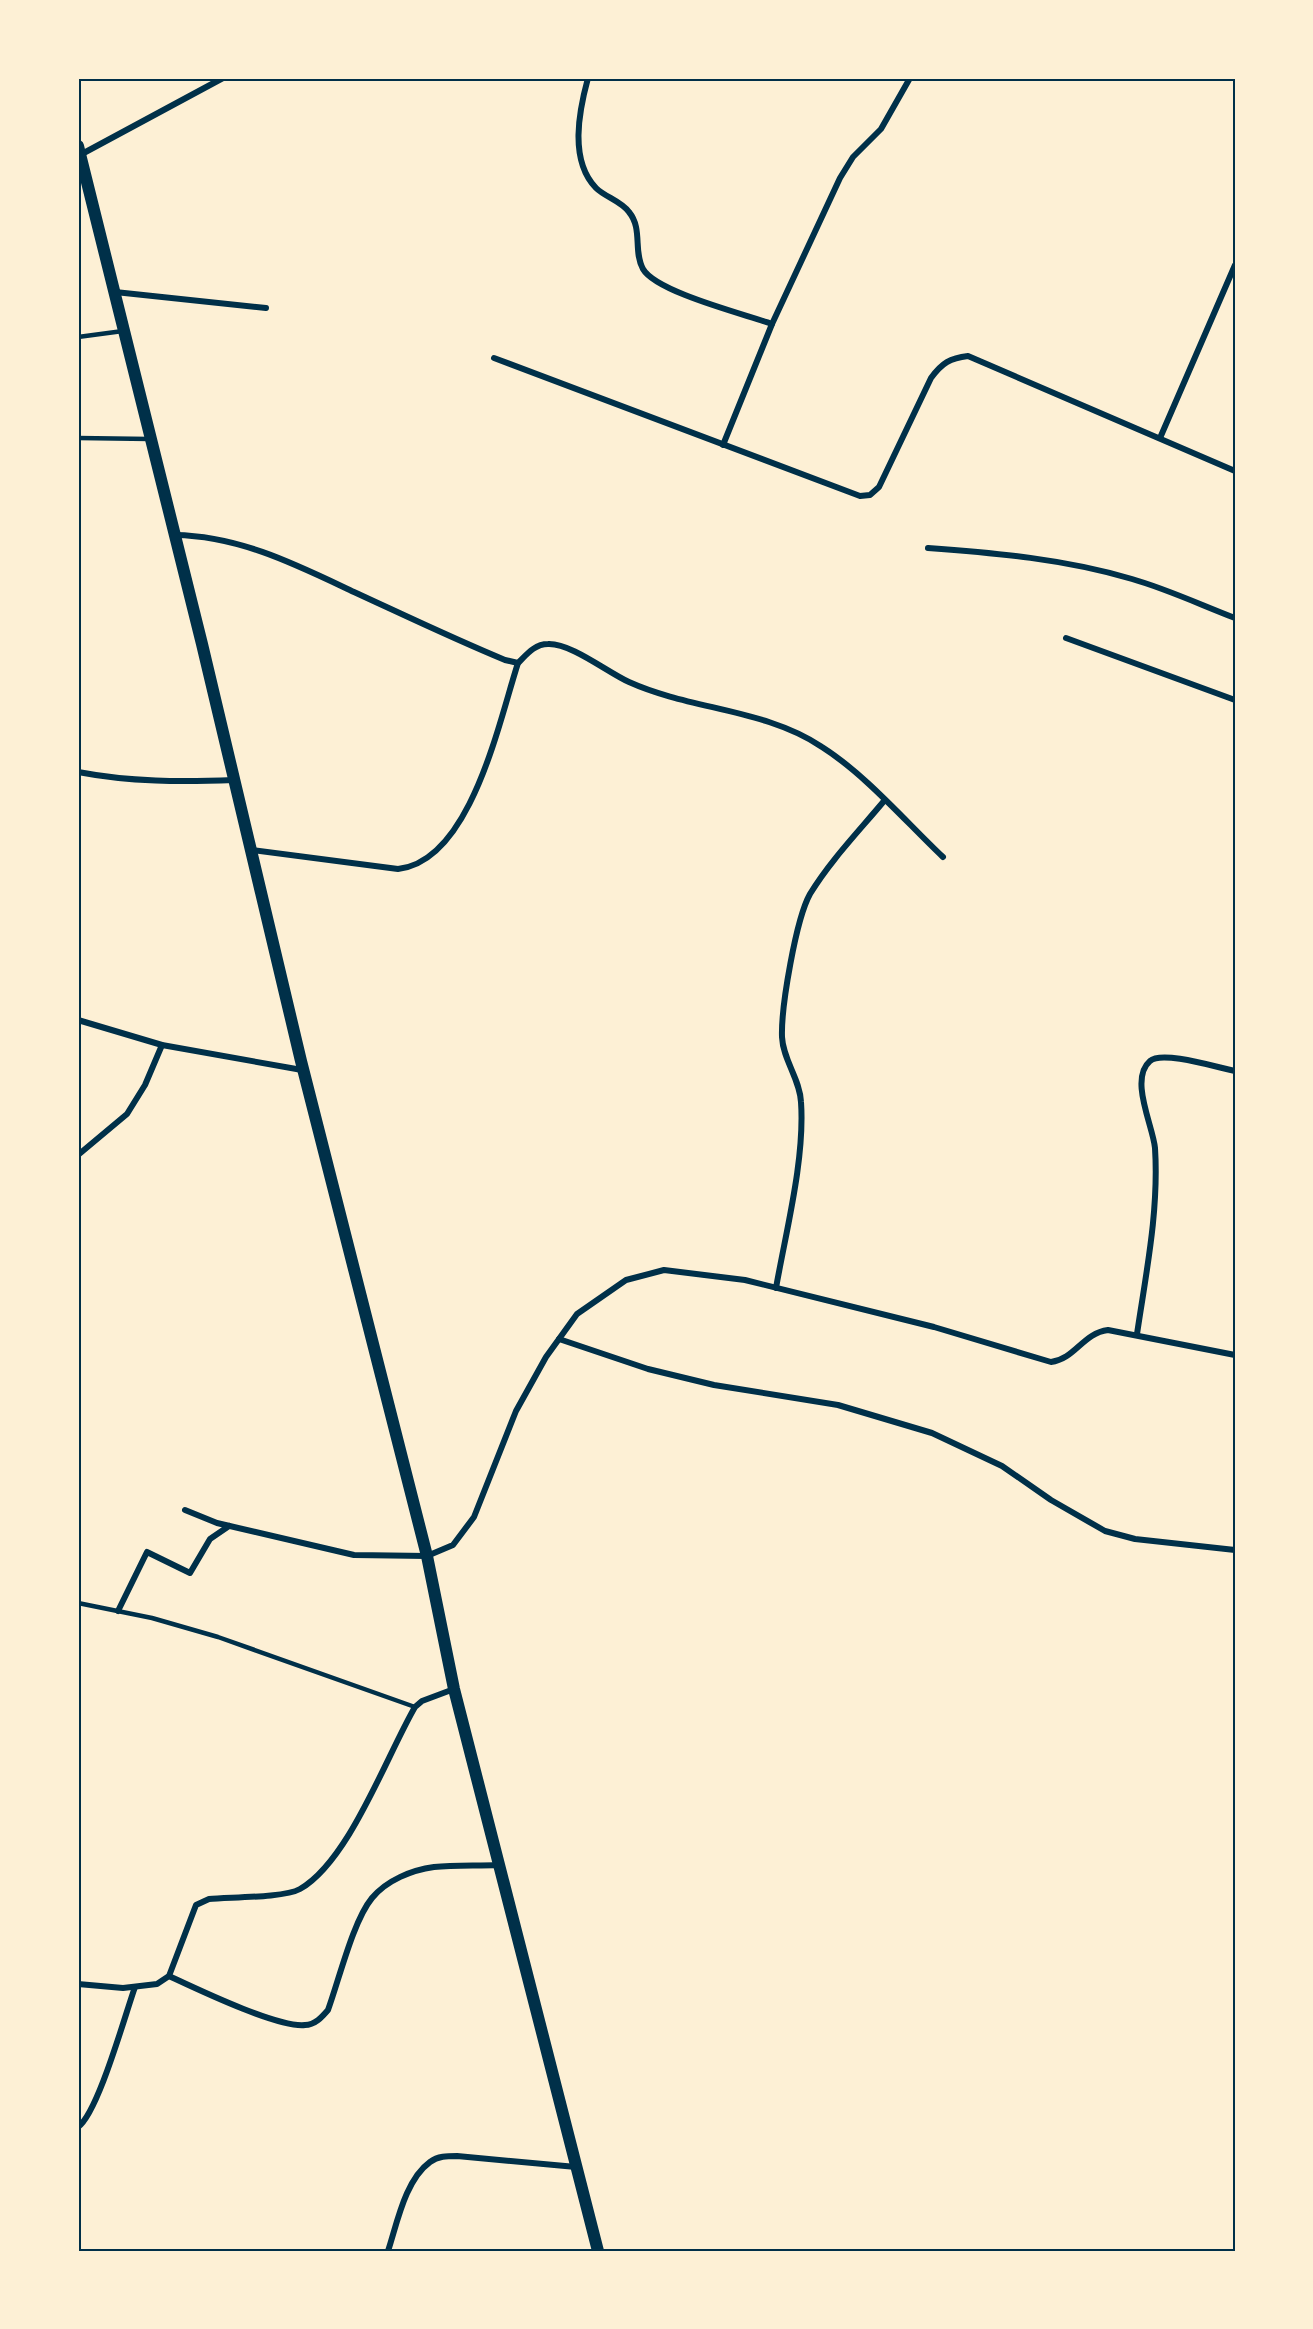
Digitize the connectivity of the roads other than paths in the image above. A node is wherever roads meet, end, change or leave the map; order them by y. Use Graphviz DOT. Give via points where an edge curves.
graph roads {
  1 [pos="223,78"];
  2 [pos="588,78"];
  3 [pos="910,78"];
  4 [pos="79,150"];
  5 [pos="1235,265"];
  6 [pos="114,291"];
  7 [pos="266,308"];
  8 [pos="772,324"];
  9 [pos="123,331"];
  10 [pos="78,337"];
  11 [pos="494,358"];
  12 [pos="78,438"];
  13 [pos="1160,438"];
  14 [pos="150,439"];
  15 [pos="723,446"];
  16 [pos="1235,471"];
  17 [pos="175,536"];
  18 [pos="928,548"];
  19 [pos="1235,618"];
  20 [pos="1066,638"];
  21 [pos="518,663"];
  22 [pos="1235,700"];
  23 [pos="78,772"];
  24 [pos="234,780"];
  25 [pos="884,801"];
  26 [pos="251,850"];
  27 [pos="943,857"];
  28 [pos="78,1020"];
  29 [pos="162,1045"];
  30 [pos="304,1071"];
  31 [pos="1235,1071"];
  32 [pos="78,1155"];
  33 [pos="776,1288"];
  34 [pos="1137,1335"];
  35 [pos="559,1339"];
  36 [pos="1235,1356"];
  37 [pos="185,1510"];
  38 [pos="229,1526"];
  39 [pos="1235,1550"];
  40 [pos="427,1556"];
  41 [pos="78,1603"];
  42 [pos="118,1611"];
  43 [pos="454,1689"];
  44 [pos="415,1707"];
  45 [pos="499,1865"];
  46 [pos="169,1976"];
  47 [pos="78,1984"];
  48 [pos="135,1987"];
  49 [pos="78,2127"];
  50 [pos="576,2167"];
  51 [pos="387,2251"];
  52 [pos="598,2251"];
  1 -- 4 [label="street"];
  2 -- 8 [label="street" via="578,138 584,171 596,188 628,211 637,226 642,267 649,278"];
  3 -- 8 [label="street" via="881,129 853,157 840,178"];
  4 -- 6 [label="main road"];
  5 -- 13 [label="street"];
  6 -- 7 [label="street"];
  6 -- 9 [label="main road"];
  8 -- 15 [label="street"];
  9 -- 10 [label="lane"];
  9 -- 14 [label="main road"];
  11 -- 15 [label="street"];
  12 -- 14 [label="lane"];
  13 -- 15 [label="street" via="968,356 940,365 879,487 870,495 860,496"];
  13 -- 16 [label="street"];
  14 -- 17 [label="main road"];
  17 -- 21 [label="street" via="232,542 279,557 469,645"];
  17 -- 24 [label="main road"];
  18 -- 19 [label="street" via="1009,554 1107,572"];
  20 -- 22 [label="street"];
  21 -- 25 [label="street" via="532,648 547,643 562,646 657,693 779,725 837,757"];
  21 -- 26 [label="street" via="476,792 454,829 430,858 413,868 398,869"];
  23 -- 24 [label="street" via="134,780"];
  24 -- 26 [label="main road"];
  25 -- 27 [label="street"];
  25 -- 33 [label="street" via="810,895 802,914 782,1038 801,1100 801,1121"];
  26 -- 30 [label="main road"];
  28 -- 29 [label="street"];
  29 -- 30 [label="street"];
  29 -- 32 [label="street" via="128,1114"];
  30 -- 40 [label="main road"];
  31 -- 34 [label="street" via="1156,1057 1149,1061 1143,1074 1145,1109 1155,1146 1155,1214"];
  33 -- 34 [label="street" via="934,1327 1051,1362 1063,1360 1097,1331"];
  33 -- 35 [label="street" via="664,1270 626,1280 577,1314"];
  34 -- 36 [label="street"];
  35 -- 39 [label="street" via="648,1369 838,1405 932,1433 1002,1466 1105,1531 1135,1539"];
  35 -- 40 [label="street" via="516,1411 474,1516 453,1545"];
  37 -- 38 [label="street"];
  38 -- 40 [label="street" via="354,1555"];
  38 -- 42 [label="street" via="210,1539 190,1573 147,1552"];
  40 -- 43 [label="main road"];
  41 -- 42 [label="lane"];
  42 -- 44 [label="lane" via="218,1637"];
  43 -- 44 [label="street" via="431,1696"];
  43 -- 45 [label="main road"];
  44 -- 46 [label="street" via="347,1839 320,1874 299,1890 209,1899 196,1905"];
  45 -- 46 [label="street" via="433,1867 387,1884 372,1898 360,1920 328,2010 306,2025 282,2022"];
  45 -- 50 [label="main road"];
  46 -- 48 [label="street" via="157,1984"];
  47 -- 48 [label="street"];
  48 -- 49 [label="street" via="94,2103 86,2121"];
  50 -- 51 [label="street" via="440,2157 429,2162 418,2175"];
  50 -- 52 [label="main road"];
}
